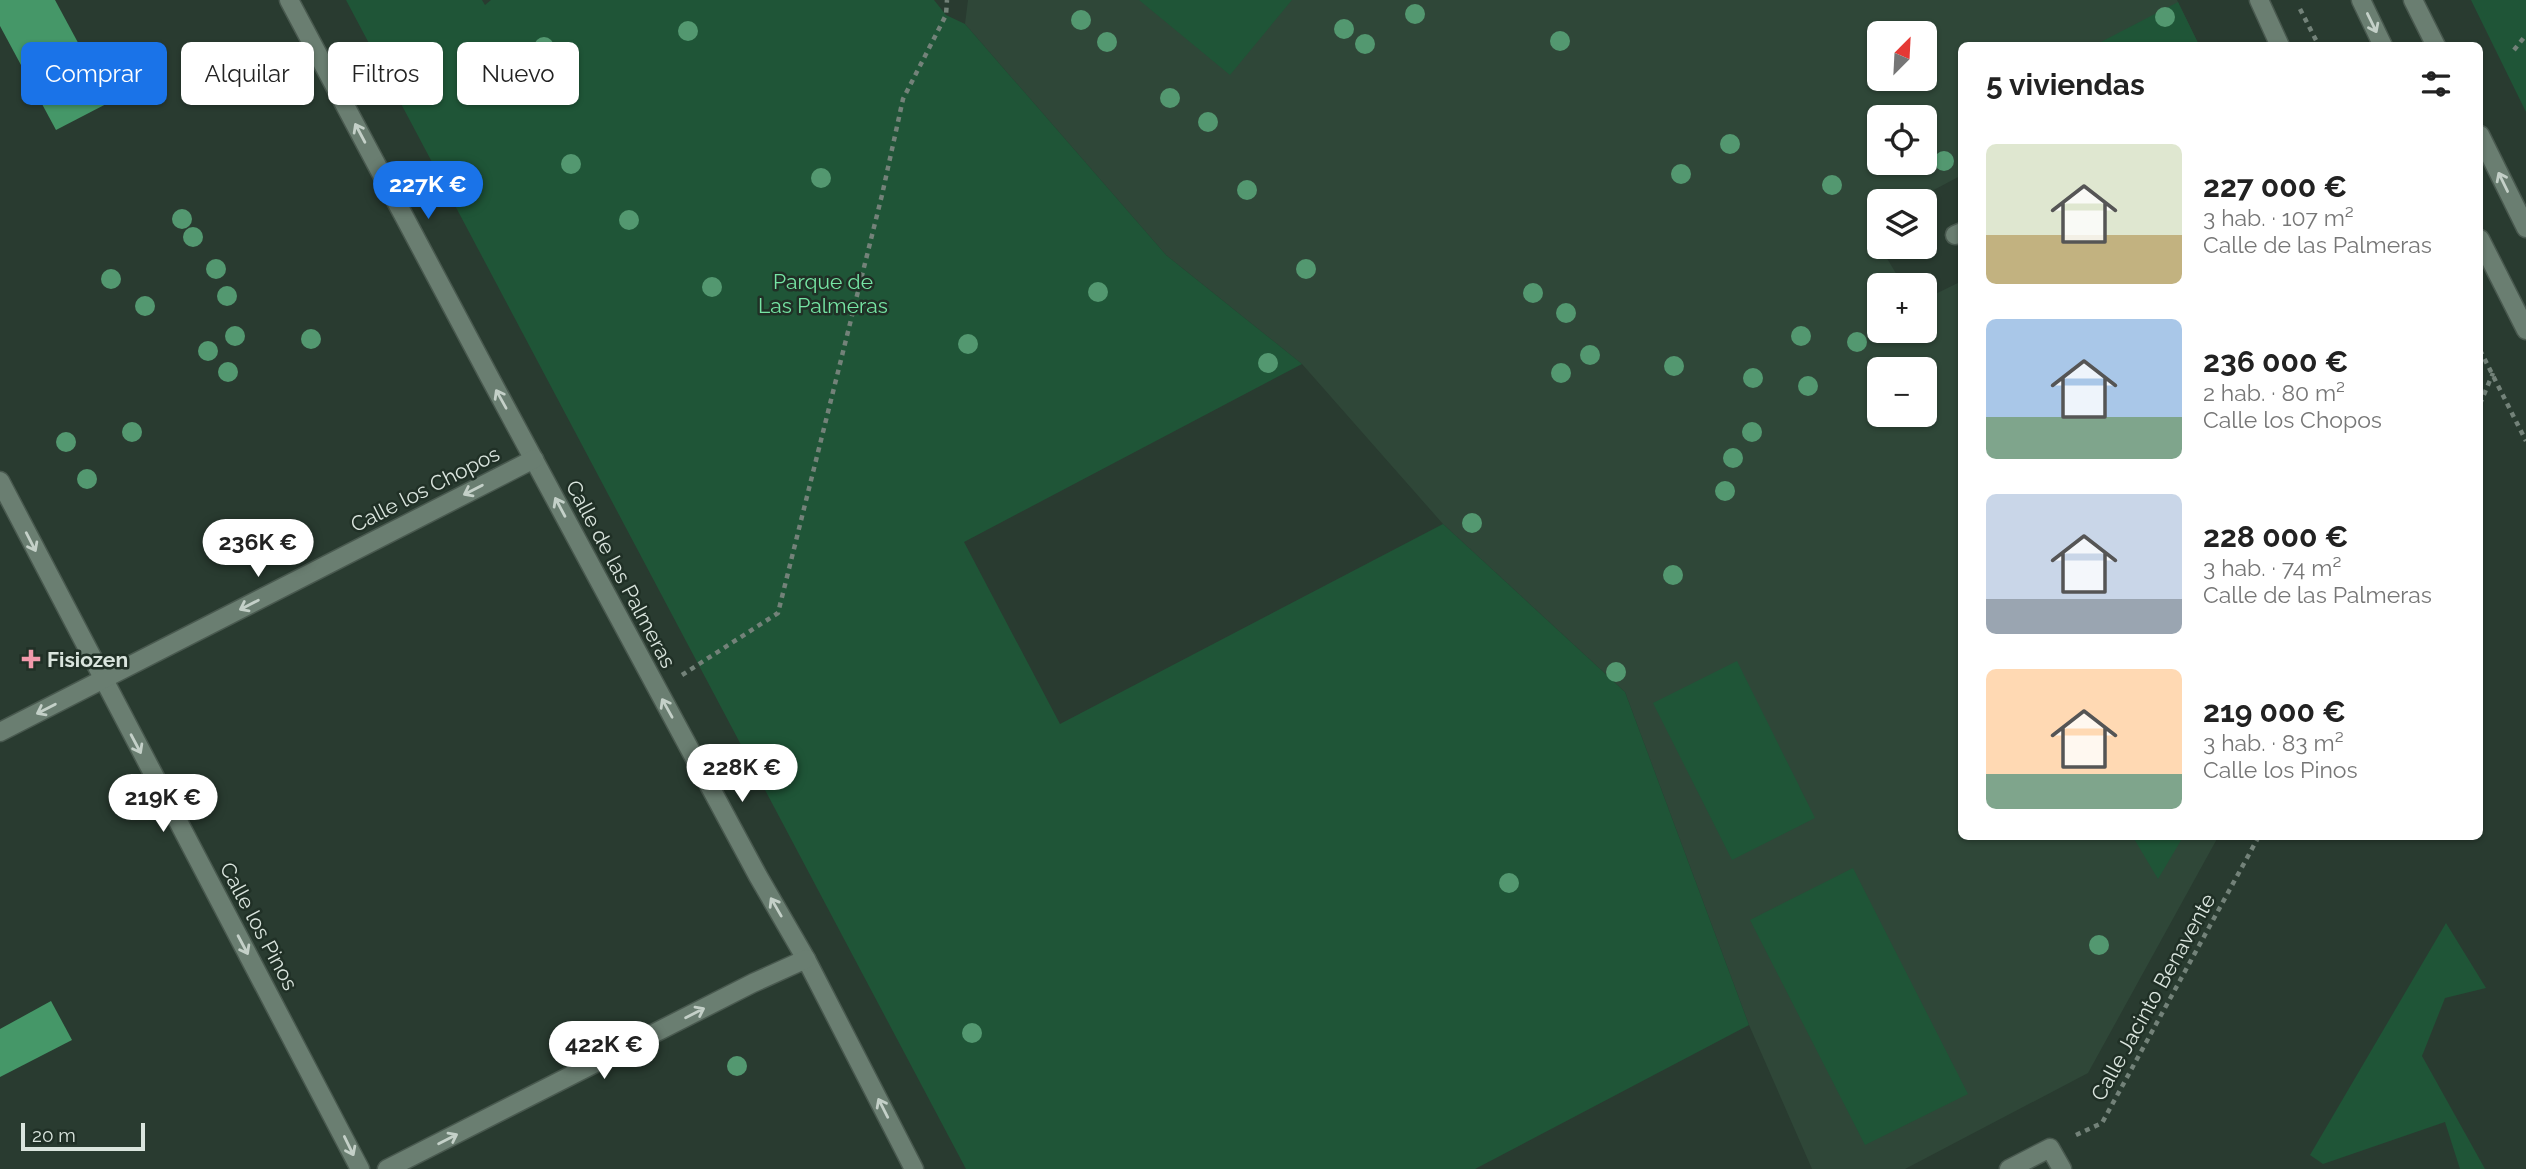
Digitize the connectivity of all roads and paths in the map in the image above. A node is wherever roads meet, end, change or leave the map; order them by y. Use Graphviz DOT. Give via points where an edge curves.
graph roads {
  1 [pos="289,0"];
  2 [pos="947,0"];
  3 [pos="2259,0"];
  4 [pos="2295,0"];
  5 [pos="2361,0"];
  6 [pos="2413,0"];
  7 [pos="2526,35"];
  8 [pos="2278,42"];
  9 [pos="2317,42"];
  10 [pos="2381,42"];
  11 [pos="2434,42"];
  12 [pos="2514,50"];
  13 [pos="2483,141"];
  14 [pos="2526,229"];
  15 [pos="2486,266"];
  16 [pos="2526,330"];
  17 [pos="2483,355"];
  18 [pos="2493,373"];
  19 [pos="2483,397"];
  20 [pos="2526,441"];
  21 [pos="534,459"];
  22 [pos="0,481"];
  23 [pos="103,680"];
  24 [pos="657,690"];
  25 [pos="0,732"];
  26 [pos="2257,840"];
  27 [pos="806,959"];
  28 [pos="2050,1148"];
  29 [pos="360,1169"];
  30 [pos="387,1169"];
  31 [pos="914,1169"];
  32 [pos="2009,1169"];
  33 [pos="2062,1169"];
  21 -- 1 [label="street, Calle de las Palmeras, one-way"];
  2 -- 24 [label="path" via="946,15 902,99 778,613"];
  3 -- 8 [label="street"];
  4 -- 9 [label="path"];
  5 -- 10 [label="street, one-way"];
  6 -- 11 [label="street"];
  7 -- 12 [label="path"];
  14 -- 13 [label="street, one-way"];
  15 -- 16 [label="street"];
  17 -- 18 [label="path"];
  18 -- 19 [label="path"];
  18 -- 20 [label="path"];
  21 -- 23 [label="street, Calle los Chopos, one-way"];
  24 -- 21 [label="street, Calle de las Palmeras, one-way"];
  22 -- 23 [label="street, Calle los Pinos, one-way"];
  23 -- 25 [label="street, Calle los Chopos, one-way"];
  23 -- 29 [label="street, Calle los Pinos, one-way"];
  27 -- 24 [label="street, Calle de las Palmeras, one-way"];
  26 -- 28 [label="path, Calle Jacinto Benavente" via="2102,1123"];
  30 -- 27 [label="street, one-way"];
  31 -- 27 [label="street, Calle de las Palmeras, one-way"];
  28 -- 32 [label="street"];
  28 -- 33 [label="street"];
}
